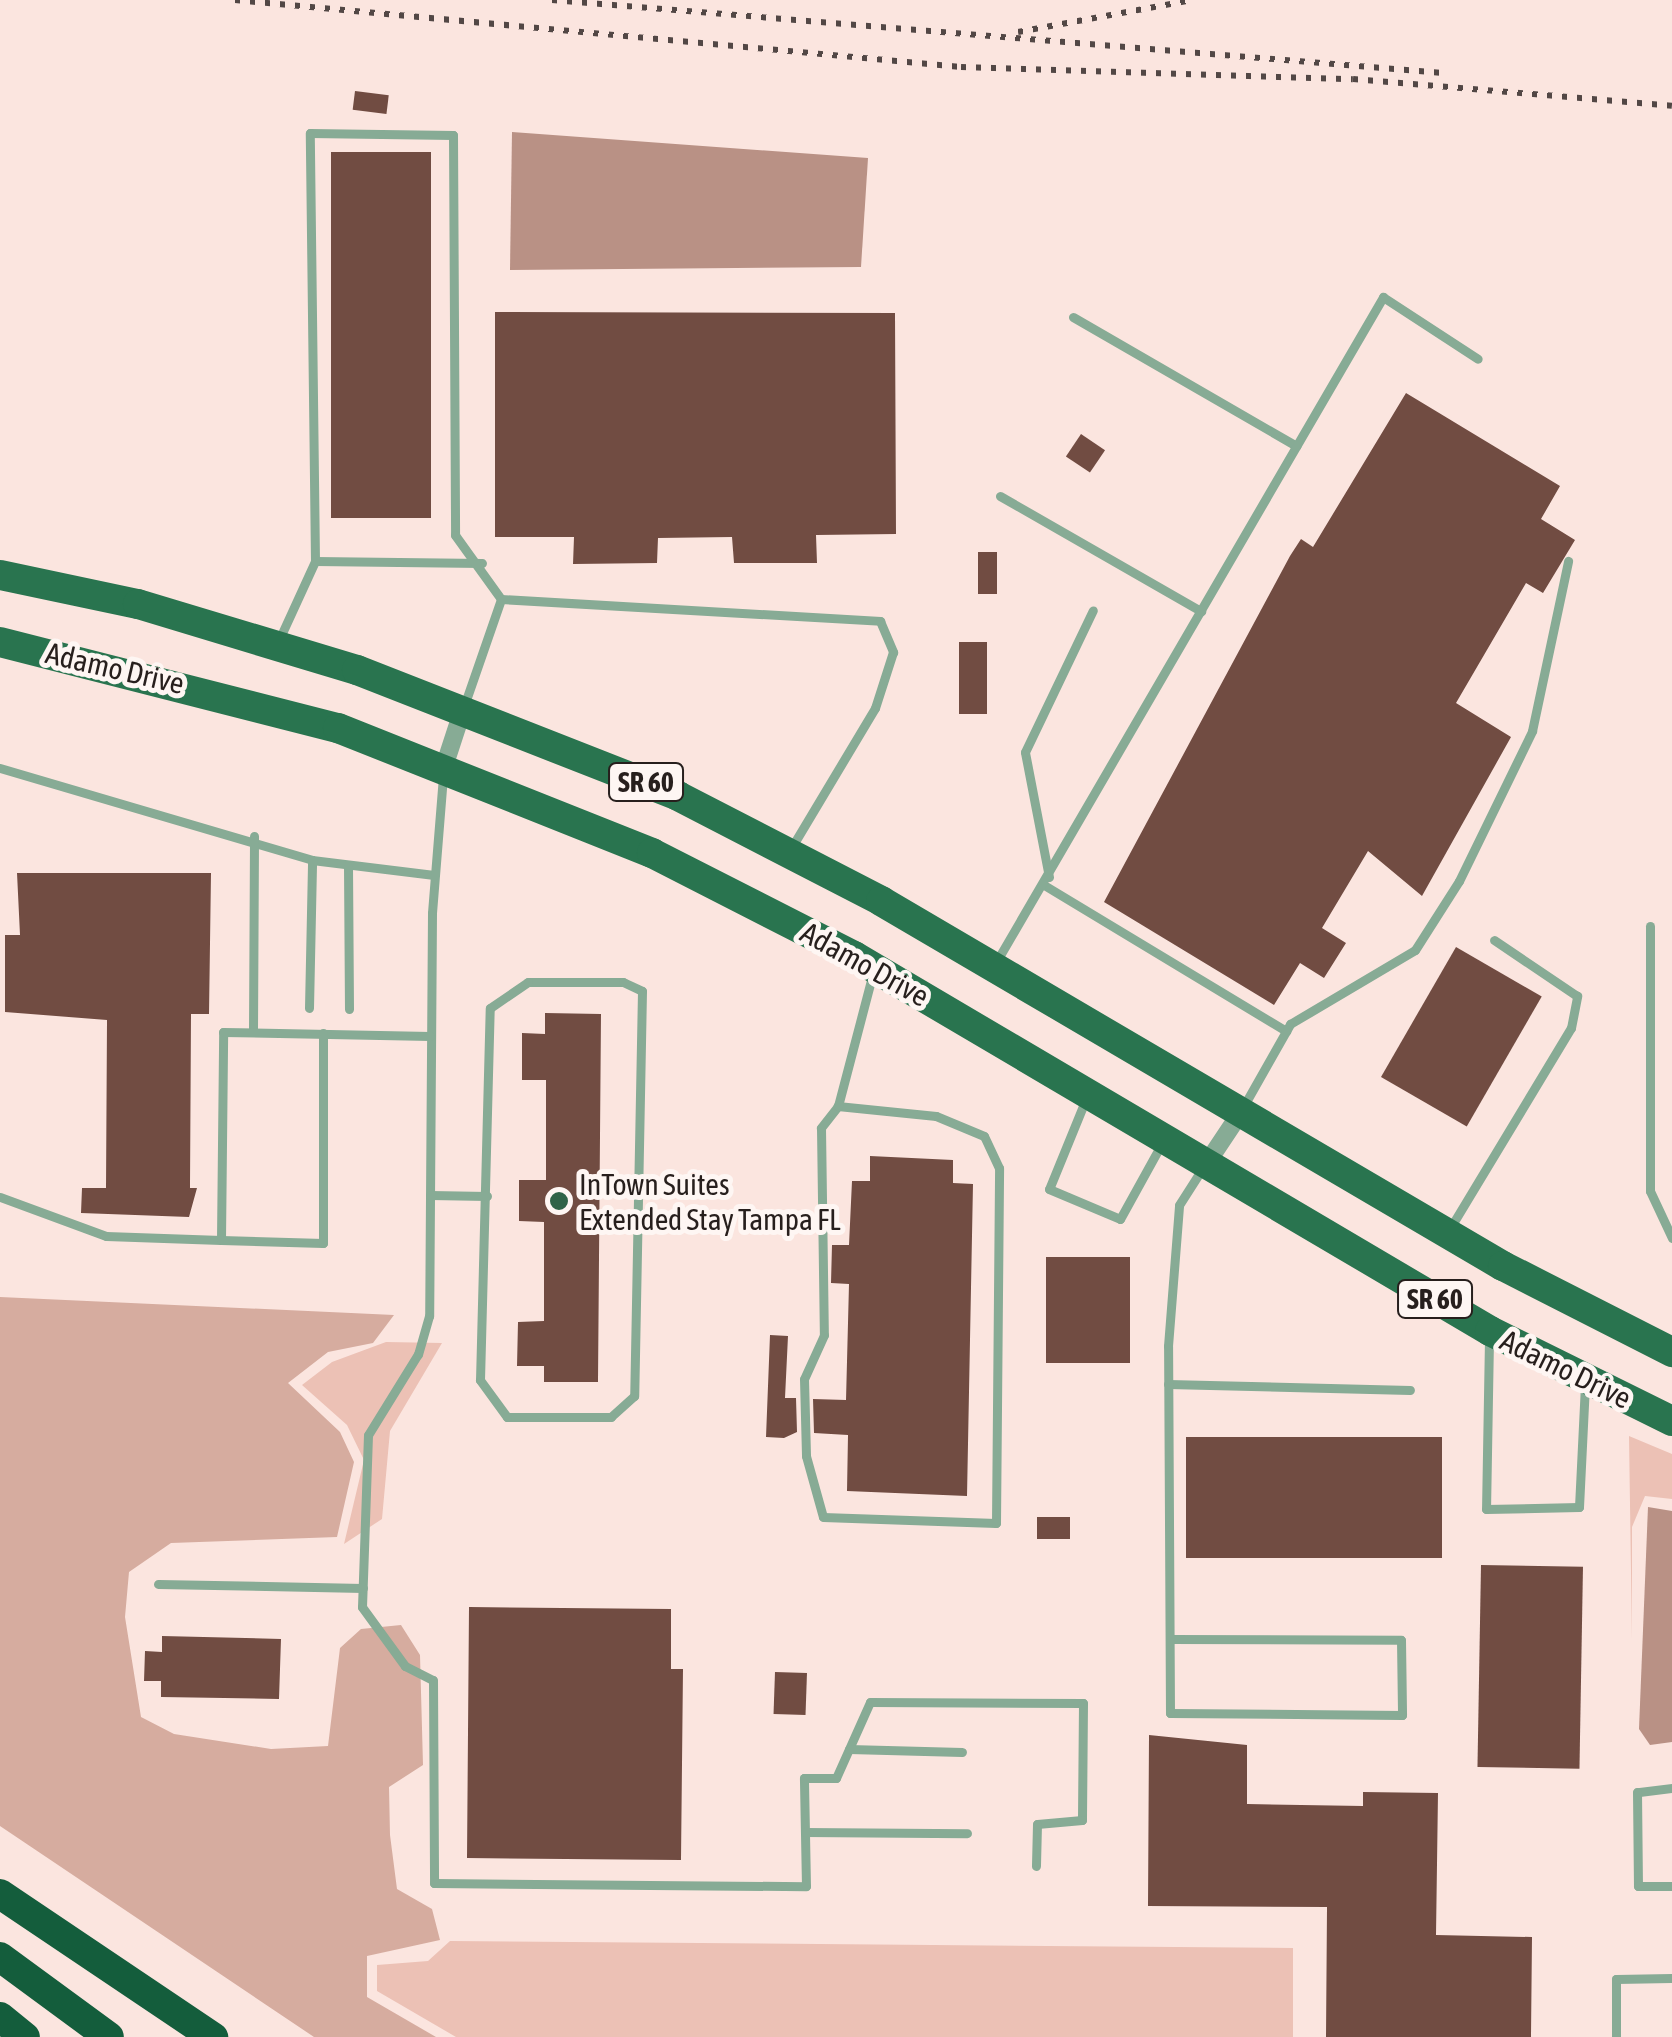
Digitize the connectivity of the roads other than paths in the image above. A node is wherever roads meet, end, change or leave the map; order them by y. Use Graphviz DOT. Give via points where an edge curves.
graph roads {
  1 [pos="1073,316"];
  2 [pos="1478,359"];
  3 [pos="1296,446"];
  4 [pos="1000,496"];
  5 [pos="1568,561"];
  6 [pos="314,562"];
  7 [pos="483,563"];
  8 [pos="0,575"];
  9 [pos="501,599"];
  10 [pos="1093,610"];
  11 [pos="1200,611"];
  12 [pos="0,642"];
  13 [pos="276,644"];
  14 [pos="464,706"];
  15 [pos="445,764"];
  16 [pos="0,768"];
  17 [pos="254,836"];
  18 [pos="790,850"];
  19 [pos="312,860"];
  20 [pos="348,866"];
  21 [pos="434,875"];
  22 [pos="1046,881"];
  23 [pos="1650,926"];
  24 [pos="1494,940"];
  25 [pos="994,966"];
  26 [pos="874,968"];
  27 [pos="310,1008"];
  28 [pos="349,1009"];
  29 [pos="253,1031"];
  30 [pos="1286,1031"];
  31 [pos="323,1034"];
  32 [pos="430,1036"];
  33 [pos="1088,1094"];
  34 [pos="838,1106"];
  35 [pos="1241,1112"];
  36 [pos="1165,1138"];
  37 [pos="1207,1163"];
  38 [pos="430,1195"];
  39 [pos="487,1196"];
  40 [pos="0,1197"];
  41 [pos="1448,1232"];
  42 [pos="1672,1238"];
  43 [pos="221,1240"];
  44 [pos="1490,1332"];
  45 [pos="1672,1352"];
  46 [pos="1586,1380"];
  47 [pos="1168,1384"];
  48 [pos="1410,1390"];
  49 [pos="1672,1421"];
  50 [pos="158,1584"];
  51 [pos="363,1588"];
  52 [pos="1170,1639"];
  53 [pos="849,1749"];
  54 [pos="962,1752"];
  55 [pos="1672,1788"];
  56 [pos="805,1832"];
  57 [pos="966,1833"];
  58 [pos="1036,1866"];
  59 [pos="1672,1886"];
  60 [pos="0,1894"];
  61 [pos="0,1957"];
  62 [pos="1672,1978"];
  63 [pos="0,2017"];
  64 [pos="25,2037"];
  65 [pos="108,2037"];
  66 [pos="214,2037"];
  67 [pos="1616,2037"];
  1 -- 3 [label="lane"];
  2 -- 3 [label="lane" via="1384,296"];
  3 -- 11 [label="lane"];
  4 -- 11 [label="lane"];
  5 -- 30 [label="lane" via="1532,731 1459,881 1416,950"];
  6 -- 7 [label="lane"];
  6 -- 7 [label="lane" via="310,133 453,134 455,535"];
  6 -- 13 [label="lane"];
  7 -- 9 [label="lane"];
  8 -- 13 [label="main road, Adamo Drive / SR 60"];
  9 -- 14 [label="lane"];
  9 -- 18 [label="lane" via="880,621 893,652 875,708"];
  10 -- 22 [label="lane" via="1025,752"];
  11 -- 22 [label="lane"];
  12 -- 15 [label="main road, Adamo Drive / SR 60" via="264,705"];
  13 -- 14 [label="main road, Adamo Drive / SR 60"];
  14 -- 15 [label="street"];
  14 -- 18 [label="main road, Adamo Drive / SR 60"];
  15 -- 21 [label="lane"];
  15 -- 26 [label="main road, Adamo Drive / SR 60" via="652,852"];
  16 -- 17 [label="lane"];
  17 -- 19 [label="lane"];
  17 -- 29 [label="lane"];
  18 -- 25 [label="main road, Adamo Drive / SR 60"];
  19 -- 20 [label="lane"];
  19 -- 27 [label="lane"];
  20 -- 21 [label="lane"];
  20 -- 28 [label="lane"];
  21 -- 32 [label="lane"];
  22 -- 25 [label="lane"];
  22 -- 30 [label="lane"];
  23 -- 42 [label="lane" via="1650,1191"];
  24 -- 41 [label="lane" via="1577,996 1570,1028"];
  25 -- 35 [label="main road, Adamo Drive / SR 60"];
  26 -- 33 [label="main road, Adamo Drive / SR 60"];
  26 -- 34 [label="lane"];
  29 -- 31 [label="lane"];
  29 -- 43 [label="lane" via="222,1032"];
  30 -- 35 [label="lane"];
  31 -- 32 [label="lane"];
  31 -- 43 [label="lane" via="322,1243"];
  32 -- 38 [label="lane"];
  33 -- 36 [label="main road, Adamo Drive / SR 60"];
  33 -- 36 [label="lane" via="1049,1189 1120,1219"];
  34 -- 34 [label="lane" via="936,1116 984,1136 999,1168 996,1522 823,1517 806,1456 804,1379 824,1336 822,1128"];
  35 -- 37 [label="street"];
  35 -- 41 [label="main road, Adamo Drive / SR 60"];
  36 -- 37 [label="main road, Adamo Drive / SR 60"];
  37 -- 44 [label="main road, Adamo Drive / SR 60"];
  37 -- 47 [label="lane" via="1179,1204"];
  38 -- 39 [label="lane"];
  38 -- 51 [label="lane" via="430,1316 418,1354 368,1435"];
  39 -- 39 [label="lane" via="497,998 528,982 636,984 634,1396 624,1410 508,1417 487,1399"];
  40 -- 43 [label="lane" via="106,1236"];
  41 -- 45 [label="main road, Adamo Drive / SR 60"];
  44 -- 46 [label="main road, Adamo Drive / SR 60"];
  44 -- 46 [label="lane" via="1486,1509 1579,1506"];
  46 -- 49 [label="main road, Adamo Drive / SR 60"];
  47 -- 48 [label="lane"];
  47 -- 52 [label="lane"];
  50 -- 51 [label="lane"];
  51 -- 56 [label="lane" via="362,1607 405,1666 433,1680 434,1883 806,1886"];
  52 -- 52 [label="lane" via="1170,1712 1402,1716 1401,1640"];
  53 -- 54 [label="lane"];
  53 -- 56 [label="lane" via="836,1778 804,1778"];
  53 -- 58 [label="lane" via="870,1702 1084,1704 1082,1820 1036,1824"];
  55 -- 59 [label="lane" via="1638,1792 1638,1886"];
  56 -- 57 [label="lane"];
  60 -- 66 [label="highway"];
  61 -- 65 [label="highway"];
  62 -- 67 [label="lane" via="1616,1979"];
  63 -- 64 [label="highway"];
}
